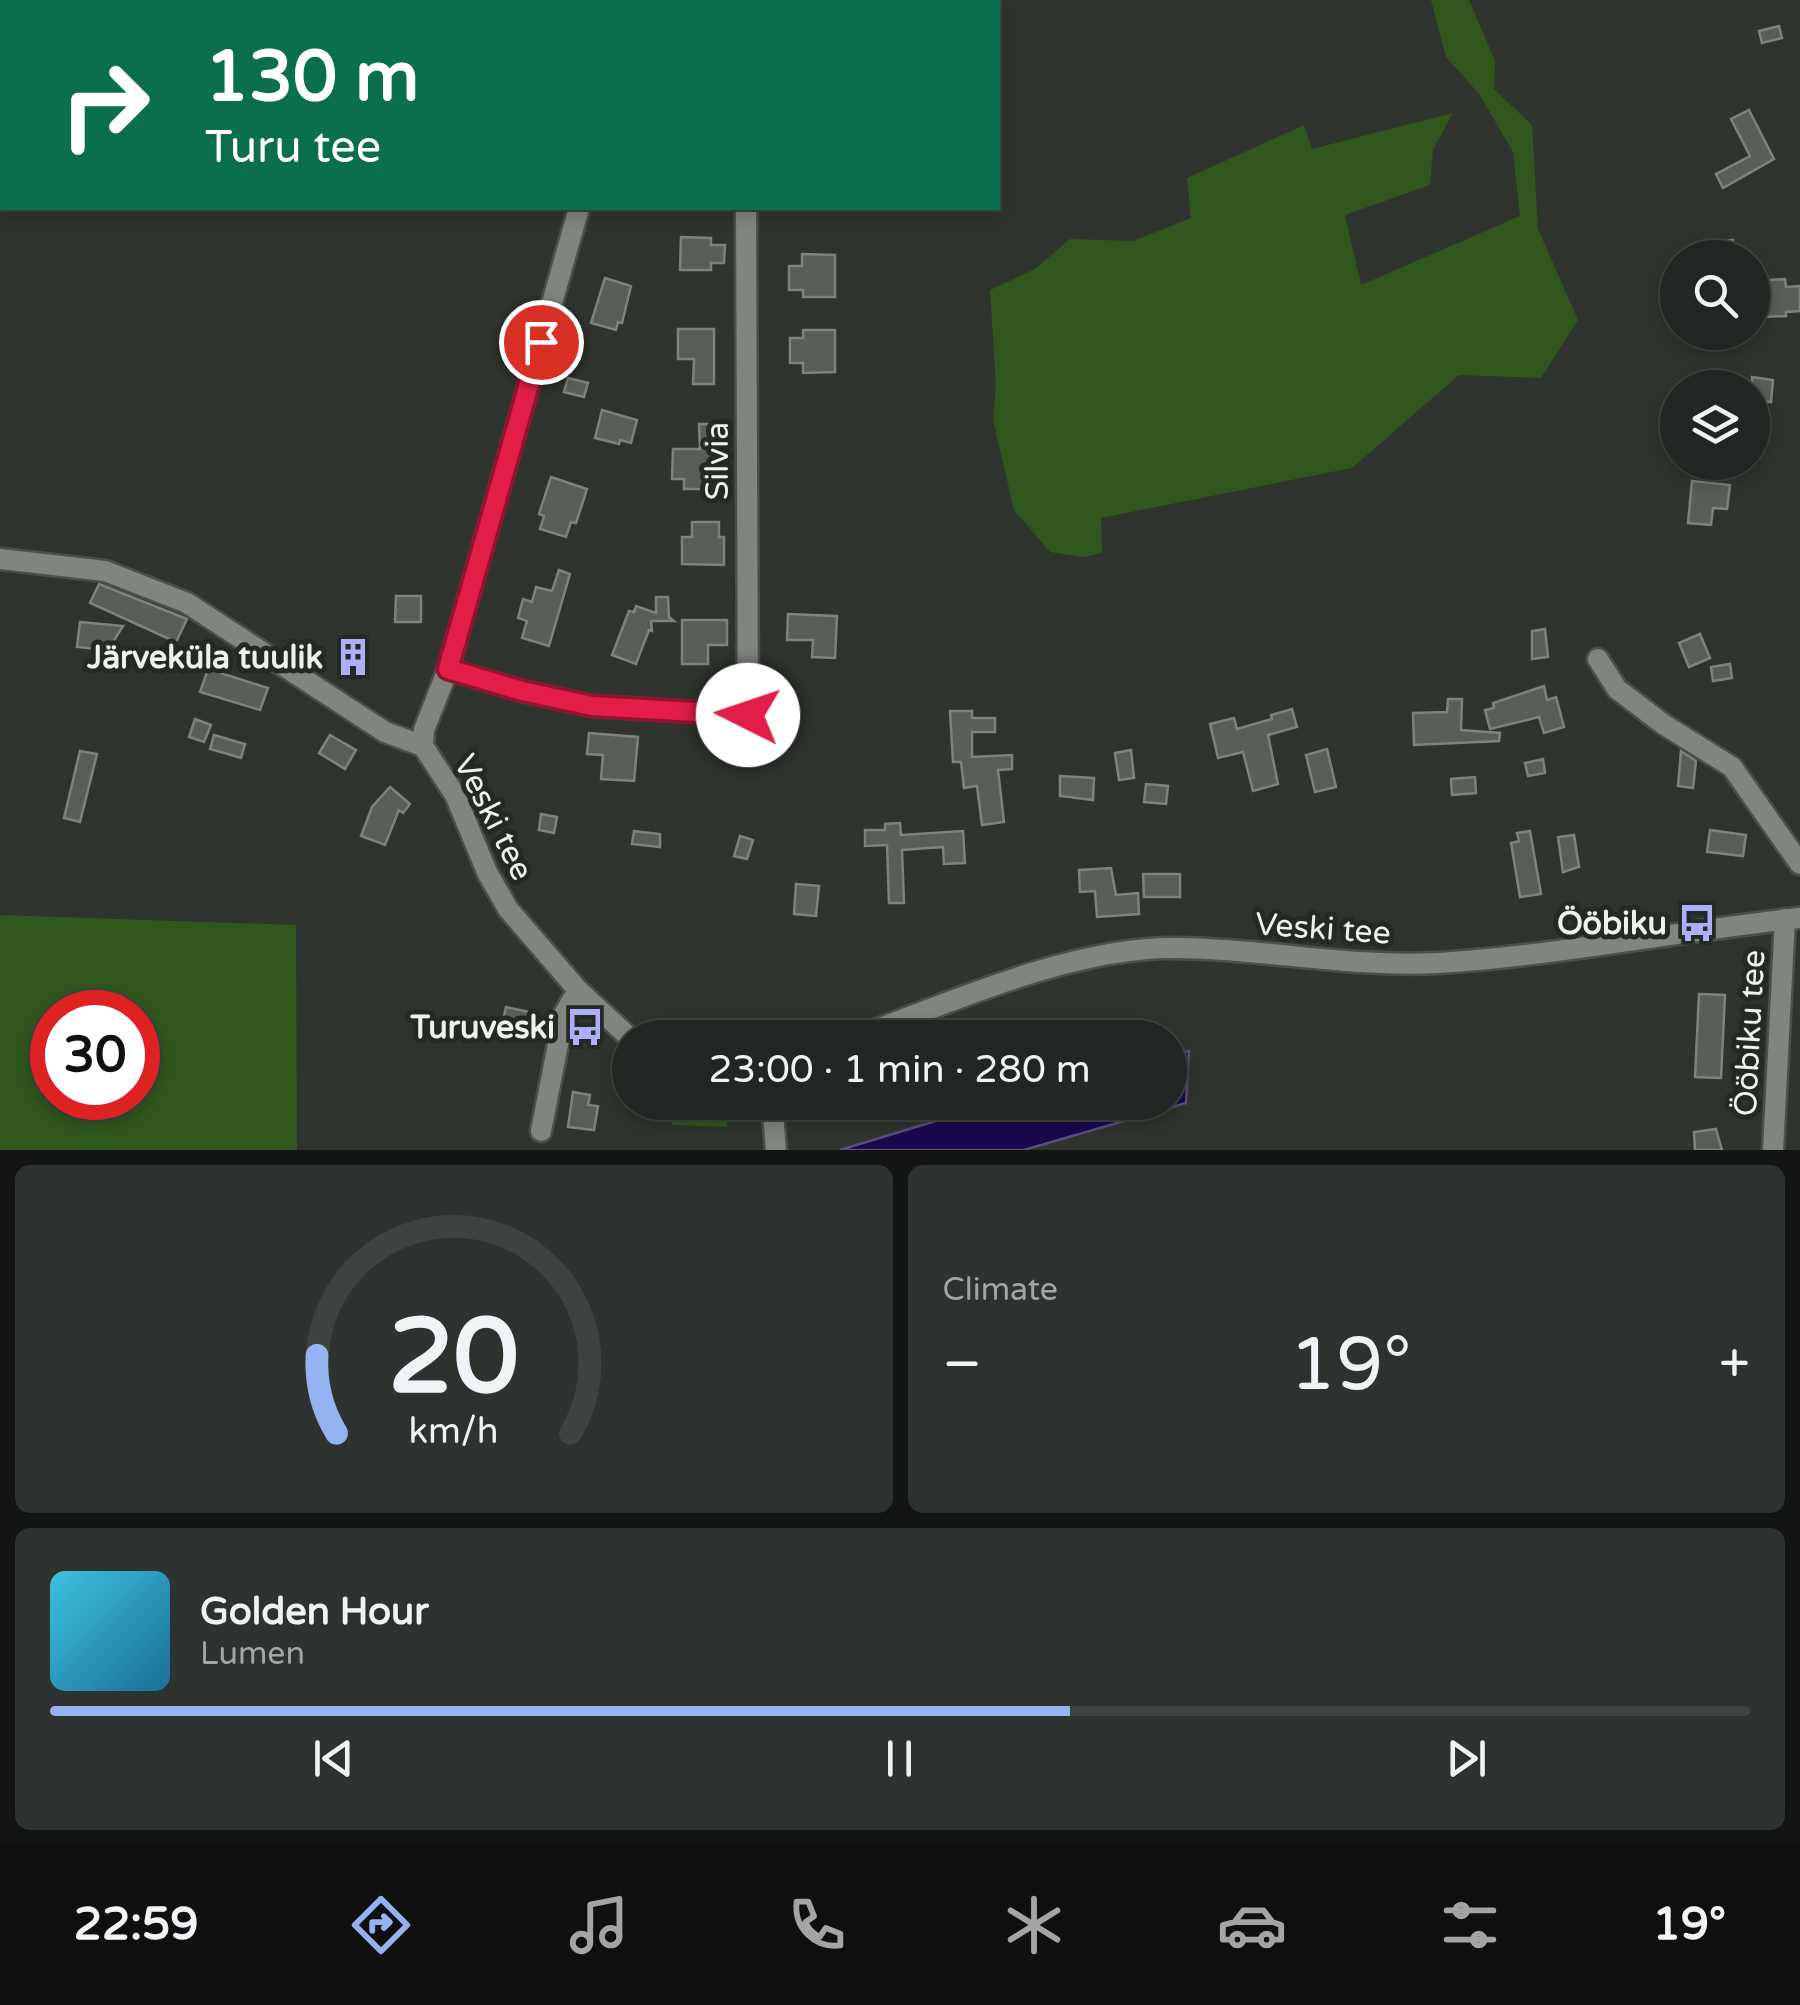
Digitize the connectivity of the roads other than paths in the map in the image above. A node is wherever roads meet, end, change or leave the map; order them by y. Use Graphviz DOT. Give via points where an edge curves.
graph roads {
  1 [pos="578,210"];
  2 [pos="746,210"];
  3 [pos="0,559"];
  4 [pos="1598,660"];
  5 [pos="448,669"];
  6 [pos="423,746"];
  7 [pos="1800,864"];
  8 [pos="1792,918"];
  9 [pos="578,990"];
  10 [pos="906,1020"];
  11 [pos="612,1021"];
  12 [pos="774,1120"];
  13 [pos="540,1131"];
  14 [pos="776,1150"];
  15 [pos="1772,1150"];
  1 -- 5 [label="street"];
  2 -- 5 [label="street, Silvia" via="748,715 592,706"];
  3 -- 6 [label="street, Veski tee" via="105,571 188,602 385,732"];
  4 -- 7 [label="street" via="1617,689 1732,767"];
  5 -- 6 [label="street"];
  6 -- 9 [label="street, Veski tee" via="455,794 508,909"];
  8 -- 10 [label="street, Veski tee" via="1439,963 1126,950 1078,960"];
  8 -- 15 [label="street, Ööbiku tee"];
  9 -- 11 [label="street, Veski tee"];
  9 -- 13 [label="street" via="564,1014"];
  12 -- 14 [label="street"];
}
